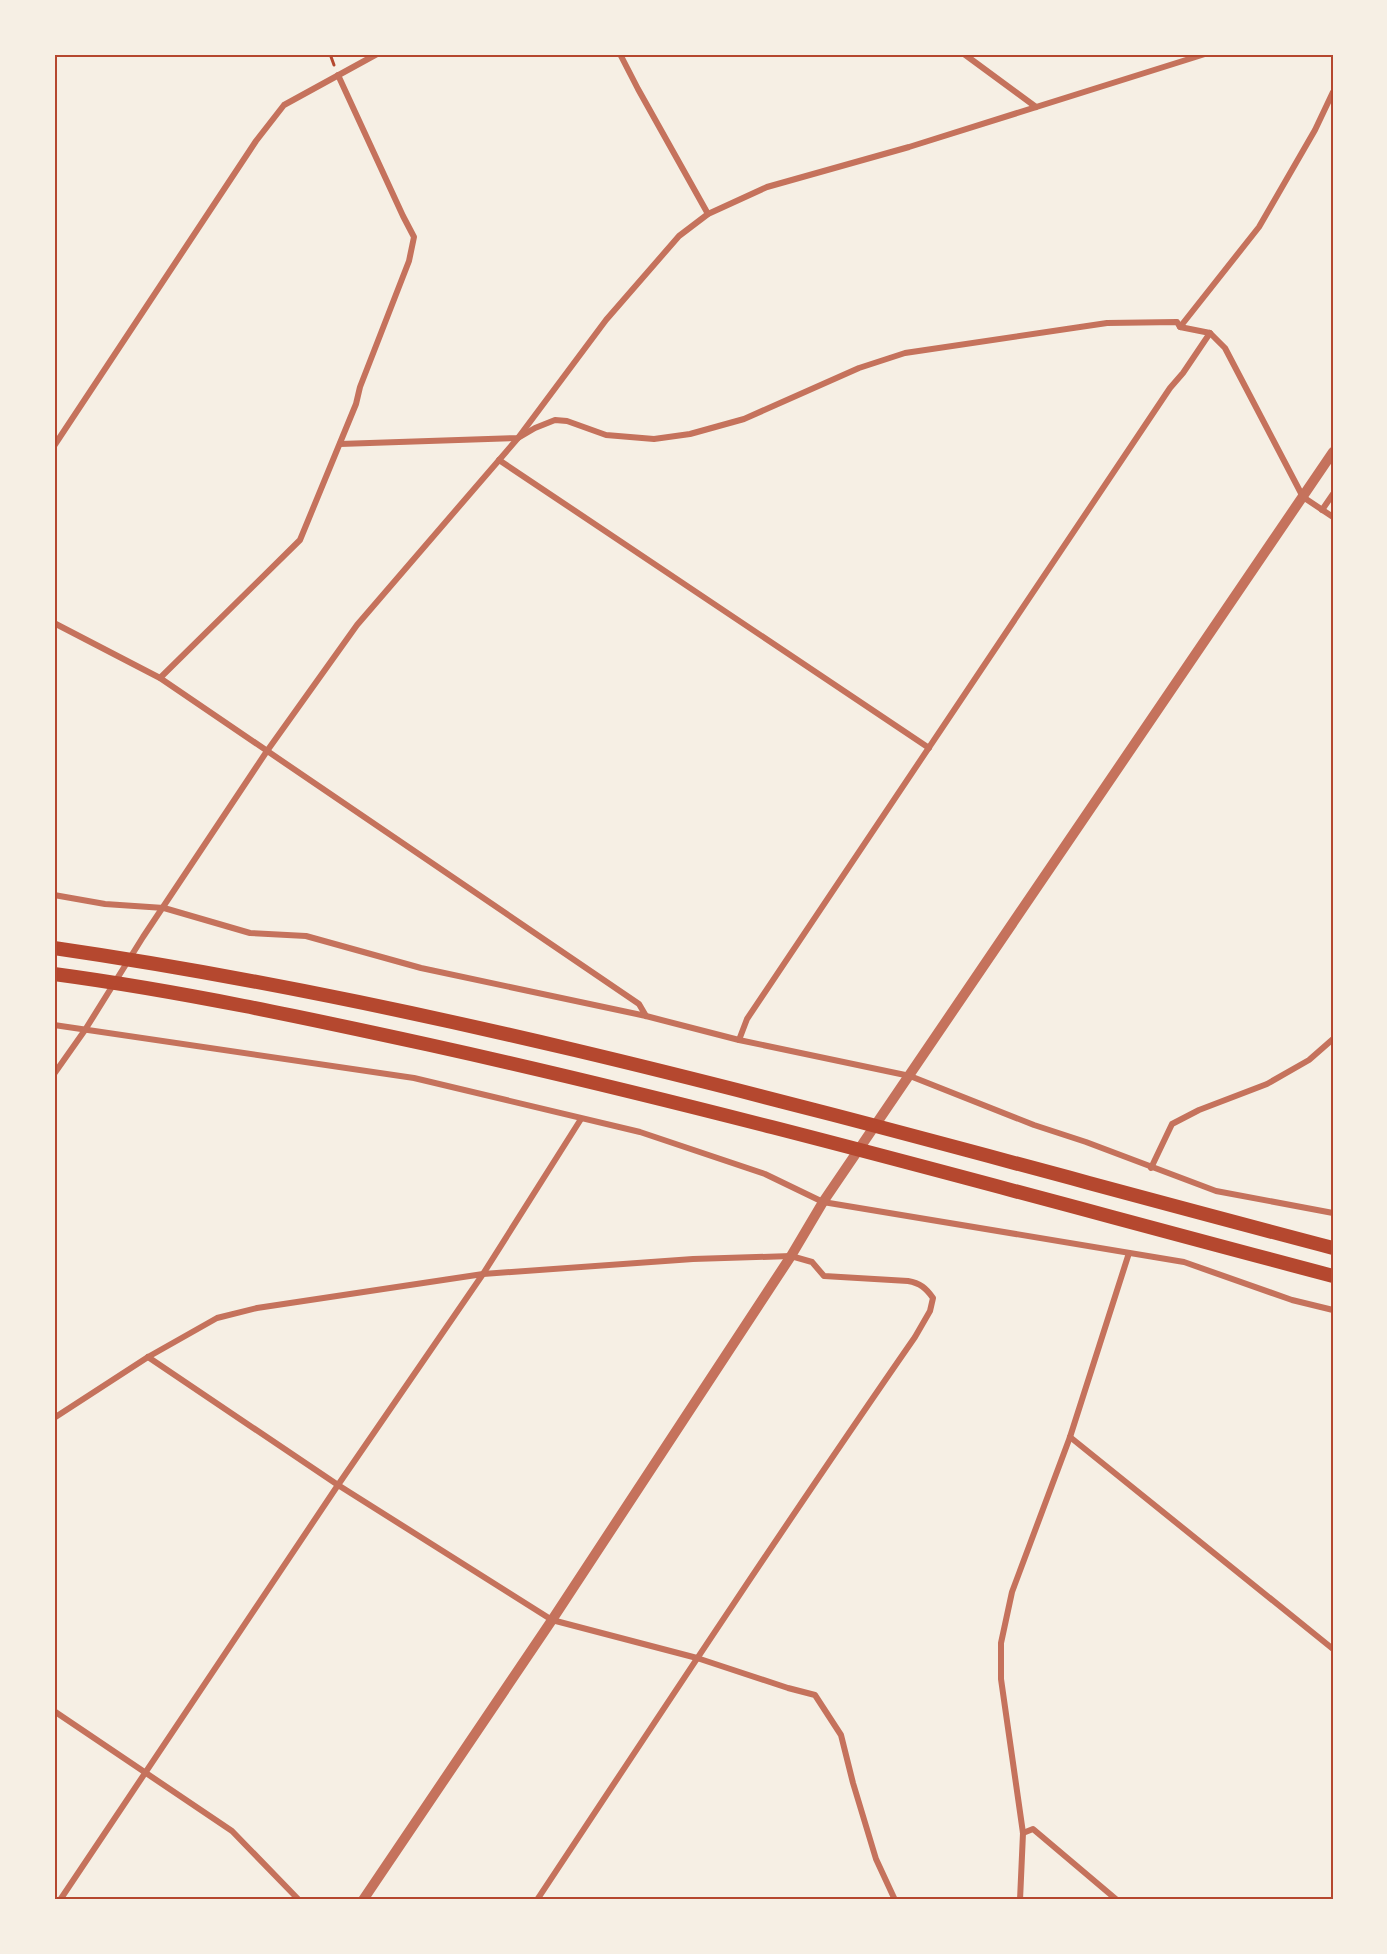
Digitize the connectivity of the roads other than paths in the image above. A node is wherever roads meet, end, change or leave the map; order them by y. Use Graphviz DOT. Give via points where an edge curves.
graph roads {
  1 [pos="377,54"];
  2 [pos="620,54"];
  3 [pos="964,54"];
  4 [pos="1205,54"];
  5 [pos="338,75"];
  6 [pos="1333,92"];
  7 [pos="1036,107"];
  8 [pos="708,214"];
  9 [pos="1180,327"];
  10 [pos="1210,333"];
  11 [pos="518,438"];
  12 [pos="340,444"];
  13 [pos="54,446"];
  14 [pos="1333,452"];
  15 [pos="499,460"];
  16 [pos="1333,494"];
  17 [pos="1303,497"];
  18 [pos="1322,510"];
  19 [pos="1333,517"];
  20 [pos="54,623"];
  21 [pos="160,678"];
  22 [pos="929,748"];
  23 [pos="267,751"];
  24 [pos="54,895"];
  25 [pos="164,908"];
  26 [pos="54,948"];
  27 [pos="54,974"];
  28 [pos="646,1016"];
  29 [pos="54,1025"];
  30 [pos="85,1030"];
  31 [pos="1333,1039"];
  32 [pos="739,1040"];
  33 [pos="54,1074"];
  34 [pos="910,1076"];
  35 [pos="581,1119"];
  36 [pos="1151,1168"];
  37 [pos="823,1202"];
  38 [pos="1333,1213"];
  39 [pos="1333,1248"];
  40 [pos="1129,1253"];
  41 [pos="791,1256"];
  42 [pos="483,1274"];
  43 [pos="1333,1276"];
  44 [pos="1333,1310"];
  45 [pos="148,1357"];
  46 [pos="54,1418"];
  47 [pos="1070,1437"];
  48 [pos="338,1485"];
  49 [pos="552,1620"];
  50 [pos="1333,1649"];
  51 [pos="697,1658"];
  52 [pos="54,1711"];
  53 [pos="145,1772"];
  54 [pos="1023,1833"];
  55 [pos="60,1900"];
  56 [pos="299,1900"];
  57 [pos="363,1900"];
  58 [pos="537,1900"];
  59 [pos="895,1900"];
  60 [pos="1020,1900"];
  61 [pos="1117,1900"];
  1 -- 5 [label="street"];
  2 -- 8 [label="street"];
  3 -- 7 [label="street"];
  4 -- 7 [label="street"];
  5 -- 12 [label="street" via="414,237 409,261"];
  5 -- 13 [label="street" via="284,105 256,141"];
  6 -- 9 [label="street" via="1259,227"];
  7 -- 8 [label="street" via="767,187"];
  8 -- 11 [label="street" via="679,236 613,312"];
  9 -- 10 [label="street"];
  9 -- 11 [label="street" via="1177,322 1107,323 905,353 859,368 744,419 690,434 654,439 606,435 555,420"];
  10 -- 17 [label="street" via="1225,348"];
  10 -- 22 [label="street"];
  11 -- 12 [label="street"];
  11 -- 15 [label="street"];
  12 -- 21 [label="street" via="300,540"];
  14 -- 17 [label="street"];
  15 -- 22 [label="street"];
  15 -- 23 [label="street" via="357,625"];
  16 -- 18 [label="street"];
  17 -- 18 [label="street"];
  17 -- 34 [label="street"];
  18 -- 19 [label="street"];
  20 -- 21 [label="street"];
  21 -- 23 [label="street"];
  22 -- 32 [label="street" via="747,1019"];
  23 -- 25 [label="street"];
  23 -- 28 [label="street" via="639,1004"];
  24 -- 25 [label="street"];
  25 -- 28 [label="street" via="250,933 306,936 421,968"];
  25 -- 30 [label="street"];
  26 -- 39 [label="highway" via="196,969 554,1045 854,1119"];
  27 -- 43 [label="highway" via="302,1017 534,1068"];
  28 -- 32 [label="street"];
  29 -- 30 [label="street"];
  30 -- 33 [label="street"];
  30 -- 35 [label="street" via="414,1078"];
  31 -- 36 [label="street" via="1309,1060 1267,1084 1172,1124"];
  32 -- 34 [label="street"];
  34 -- 36 [label="street"];
  34 -- 37 [label="street"];
  35 -- 37 [label="street" via="640,1132 765,1174"];
  35 -- 42 [label="street"];
  36 -- 38 [label="street" via="1216,1191"];
  37 -- 40 [label="street"];
  37 -- 41 [label="street"];
  40 -- 44 [label="street" via="1184,1262 1292,1300"];
  40 -- 47 [label="street"];
  41 -- 42 [label="street"];
  41 -- 49 [label="street"];
  41 -- 51 [label="street" via="812,1262 824,1276 918,1282 933,1298 930,1311"];
  42 -- 45 [label="street" via="257,1308 217,1318"];
  42 -- 48 [label="street"];
  45 -- 46 [label="street"];
  45 -- 48 [label="street"];
  47 -- 50 [label="street"];
  47 -- 54 [label="street" via="1012,1592 1001,1643 1001,1679"];
  48 -- 49 [label="street"];
  48 -- 53 [label="street"];
  49 -- 51 [label="street"];
  49 -- 57 [label="street"];
  51 -- 58 [label="street"];
  51 -- 59 [label="street" via="816,1695 841,1735 876,1859"];
  52 -- 53 [label="street"];
  53 -- 55 [label="street"];
  53 -- 56 [label="street" via="232,1832"];
  54 -- 60 [label="street"];
  54 -- 61 [label="street" via="1033,1829"];
}
